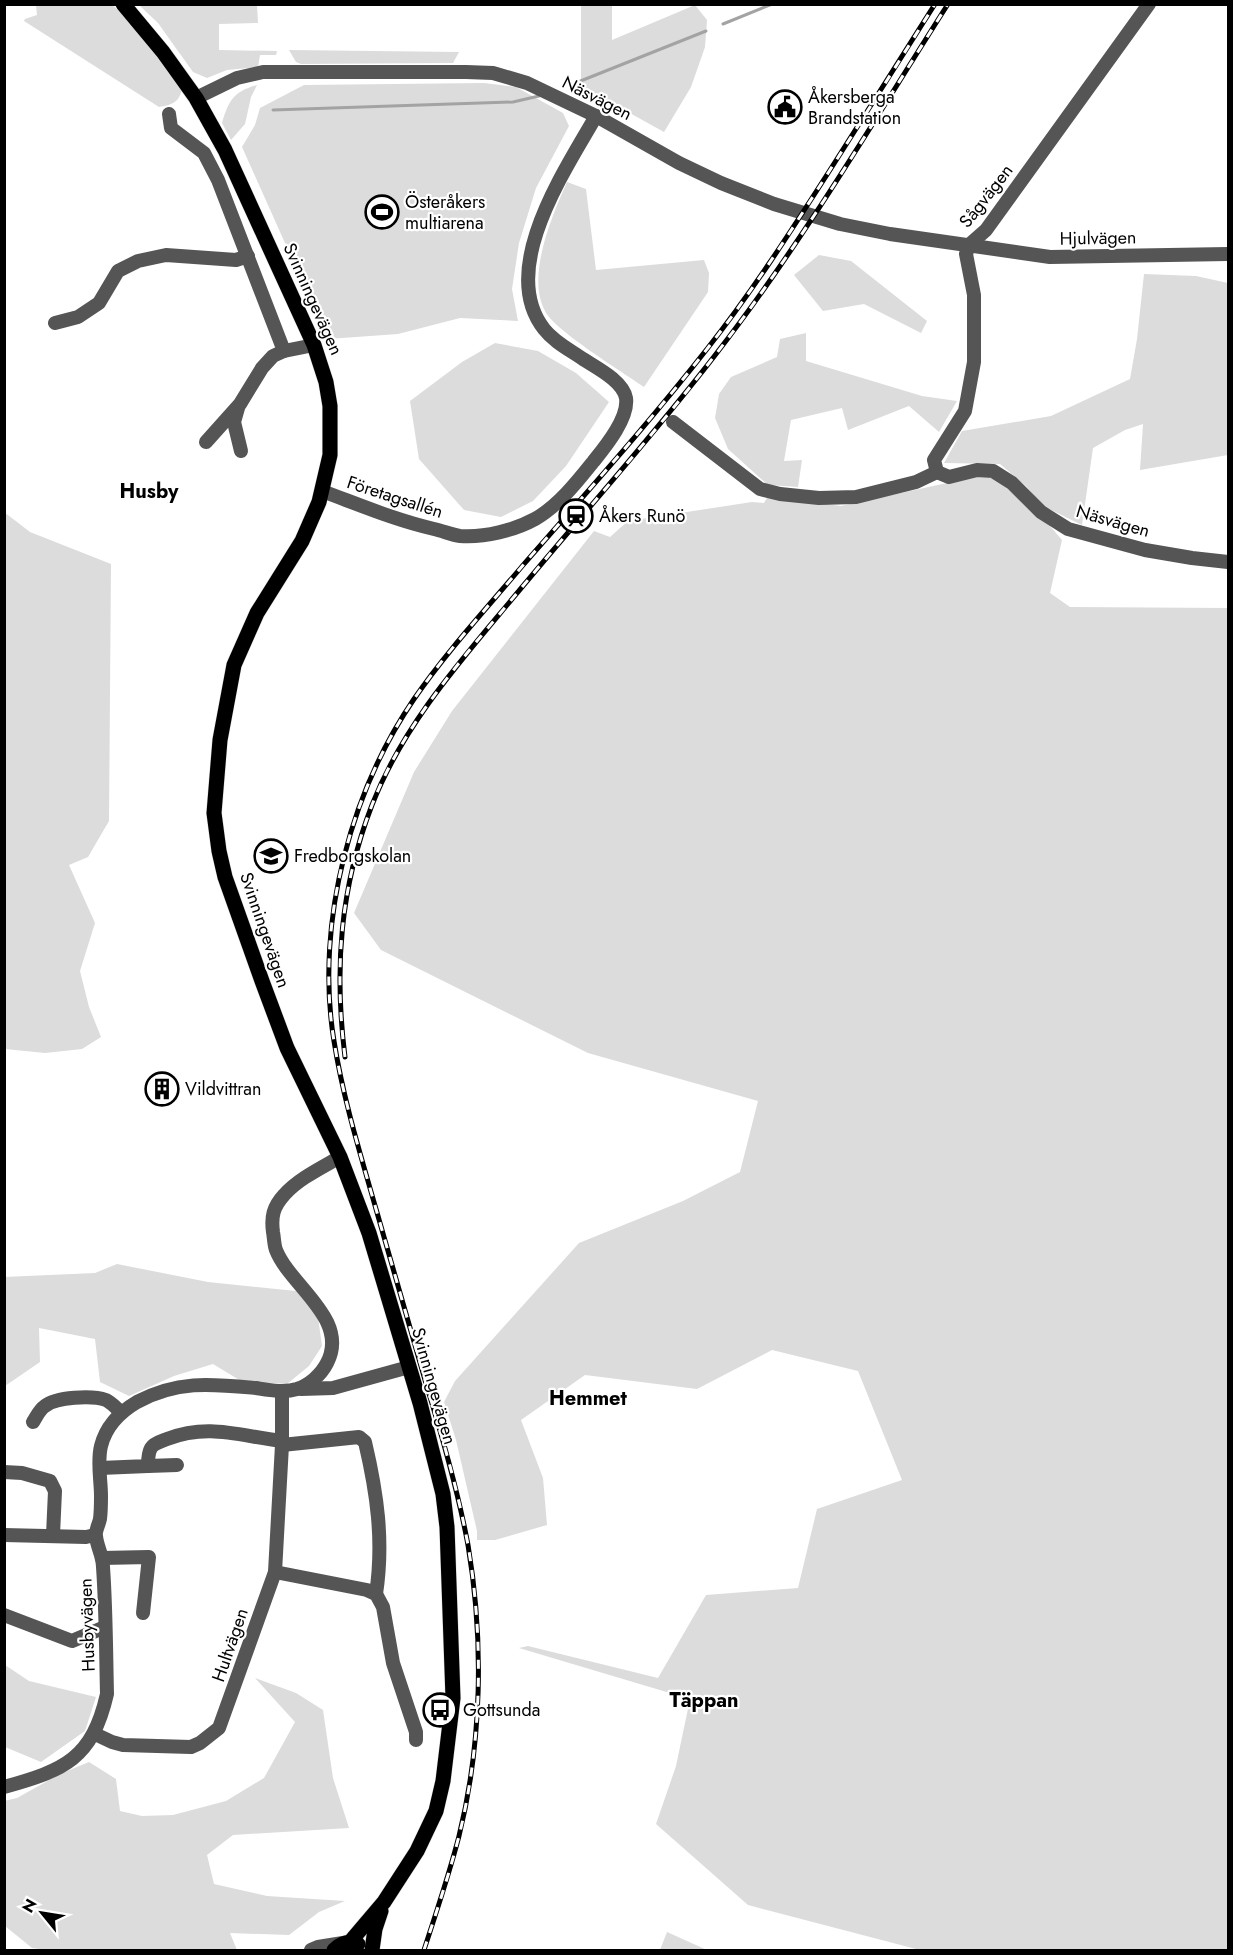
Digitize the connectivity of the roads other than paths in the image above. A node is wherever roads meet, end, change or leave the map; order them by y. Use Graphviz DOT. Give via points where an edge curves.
graph roads {
  1 [pos="123,4"];
  2 [pos="1149,4"];
  3 [pos="196,98"];
  4 [pos="169,114"];
  5 [pos="596,116"];
  6 [pos="969,245"];
  7 [pos="1228,254"];
  8 [pos="248,256"];
  9 [pos="55,323"];
  10 [pos="314,345"];
  11 [pos="284,351"];
  12 [pos="240,404"];
  13 [pos="673,422"];
  14 [pos="206,442"];
  15 [pos="240,451"];
  16 [pos="937,472"];
  17 [pos="322,491"];
  18 [pos="1228,562"];
  19 [pos="340,1157"];
  20 [pos="409,1367"];
  21 [pos="289,1390"];
  22 [pos="121,1412"];
  23 [pos="33,1422"];
  24 [pos="282,1443"];
  25 [pos="177,1465"];
  26 [pos="148,1466"];
  27 [pos="100,1468"];
  28 [pos="4,1472"];
  29 [pos="4,1535"];
  30 [pos="53,1535"];
  31 [pos="96,1535"];
  32 [pos="102,1558"];
  33 [pos="275,1572"];
  34 [pos="375,1594"];
  35 [pos="143,1613"];
  36 [pos="4,1615"];
  37 [pos="105,1627"];
  38 [pos="95,1734"];
  39 [pos="416,1740"];
  40 [pos="4,1787"];
  41 [pos="384,1902"];
  42 [pos="342,1945"];
  43 [pos="311,1950"];
  44 [pos="367,1950"];
  45 [pos="372,1950"];
  1 -- 3 [label="main road, Svinningevägen"];
  2 -- 6 [label="street, Sågvägen" via="986,230"];
  3 -- 5 [label="street, Näsvägen" via="237,78 263,72 477,72 527,83"];
  3 -- 10 [label="main road, Svinningevägen" via="225,150"];
  4 -- 8 [label="street" via="171,128 198,147 210,164"];
  5 -- 6 [label="street, Näsvägen" via="701,174 774,204 840,224"];
  5 -- 17 [label="street, Företagsallén" via="548,199 535,235 528,284 532,307 543,329 608,376 625,394 624,413 607,444 561,498 536,518 487,534 461,536 401,522"];
  6 -- 7 [label="street, Hjulvägen" via="1050,257"];
  6 -- 16 [label="street, Sågvägen" via="966,254 974,295 974,363 965,411 934,460"];
  8 -- 9 [label="street" via="236,260 166,255 138,261 118,271 99,303 78,317"];
  8 -- 11 [label="street"];
  10 -- 11 [label="street"];
  10 -- 17 [label="main road, Svinningevägen" via="330,406 330,455"];
  11 -- 12 [label="street" via="266,364"];
  12 -- 14 [label="street"];
  12 -- 15 [label="street" via="234,422"];
  13 -- 16 [label="street" via="760,489 780,494 856,497 916,482"];
  16 -- 18 [label="street, Näsvägen" via="949,477 977,470 993,471 1012,483 1041,512 1068,529 1145,550"];
  17 -- 19 [label="main road, Svinningevägen" via="308,528 257,613 234,665 218,749 214,813 225,877 259,972 287,1048"];
  19 -- 20 [label="main road, Svinningevägen" via="369,1233"];
  19 -- 21 [label="street" via="284,1194 272,1211 276,1250 321,1310 333,1335 327,1362 314,1379"];
  20 -- 21 [label="street, Husbyvägen" via="333,1388"];
  20 -- 41 [label="main road, Svinningevägen" via="447,1527 453,1698 443,1781 435,1810 417,1851"];
  21 -- 22 [label="street, Husbyvägen" via="188,1385 147,1397"];
  21 -- 24 [label="street, Hultvägen"];
  22 -- 23 [label="street" via="98,1398 70,1398 46,1405"];
  22 -- 27 [label="street, Husbyvägen" via="104,1436"];
  24 -- 26 [label="street" via="213,1430 197,1431 154,1444"];
  24 -- 33 [label="street, Hultvägen"];
  24 -- 34 [label="street" via="359,1437 365,1442 376,1489 379,1526"];
  25 -- 26 [label="street"];
  26 -- 27 [label="street"];
  27 -- 31 [label="street, Husbyvägen" via="100,1521"];
  28 -- 30 [label="street" via="50,1482 55,1491"];
  29 -- 30 [label="street"];
  30 -- 31 [label="street"];
  31 -- 32 [label="street, Husbyvägen"];
  32 -- 35 [label="street" via="149,1557"];
  32 -- 37 [label="street, Husbyvägen"];
  33 -- 34 [label="street"];
  33 -- 38 [label="street, Hultvägen" via="215,1732 191,1747 123,1745"];
  34 -- 39 [label="street" via="383,1607 393,1663"];
  36 -- 37 [label="street" via="72,1641"];
  37 -- 38 [label="street, Husbyvägen" via="107,1694"];
  38 -- 40 [label="street, Husbyvägen" via="87,1746 46,1775"];
  41 -- 42 [label="main road, Svinningevägen"];
  41 -- 45 [label="main road, Svinningevägen"];
  42 -- 43 [label="street"];
  42 -- 44 [label="main road" via="363,1946"];
}
